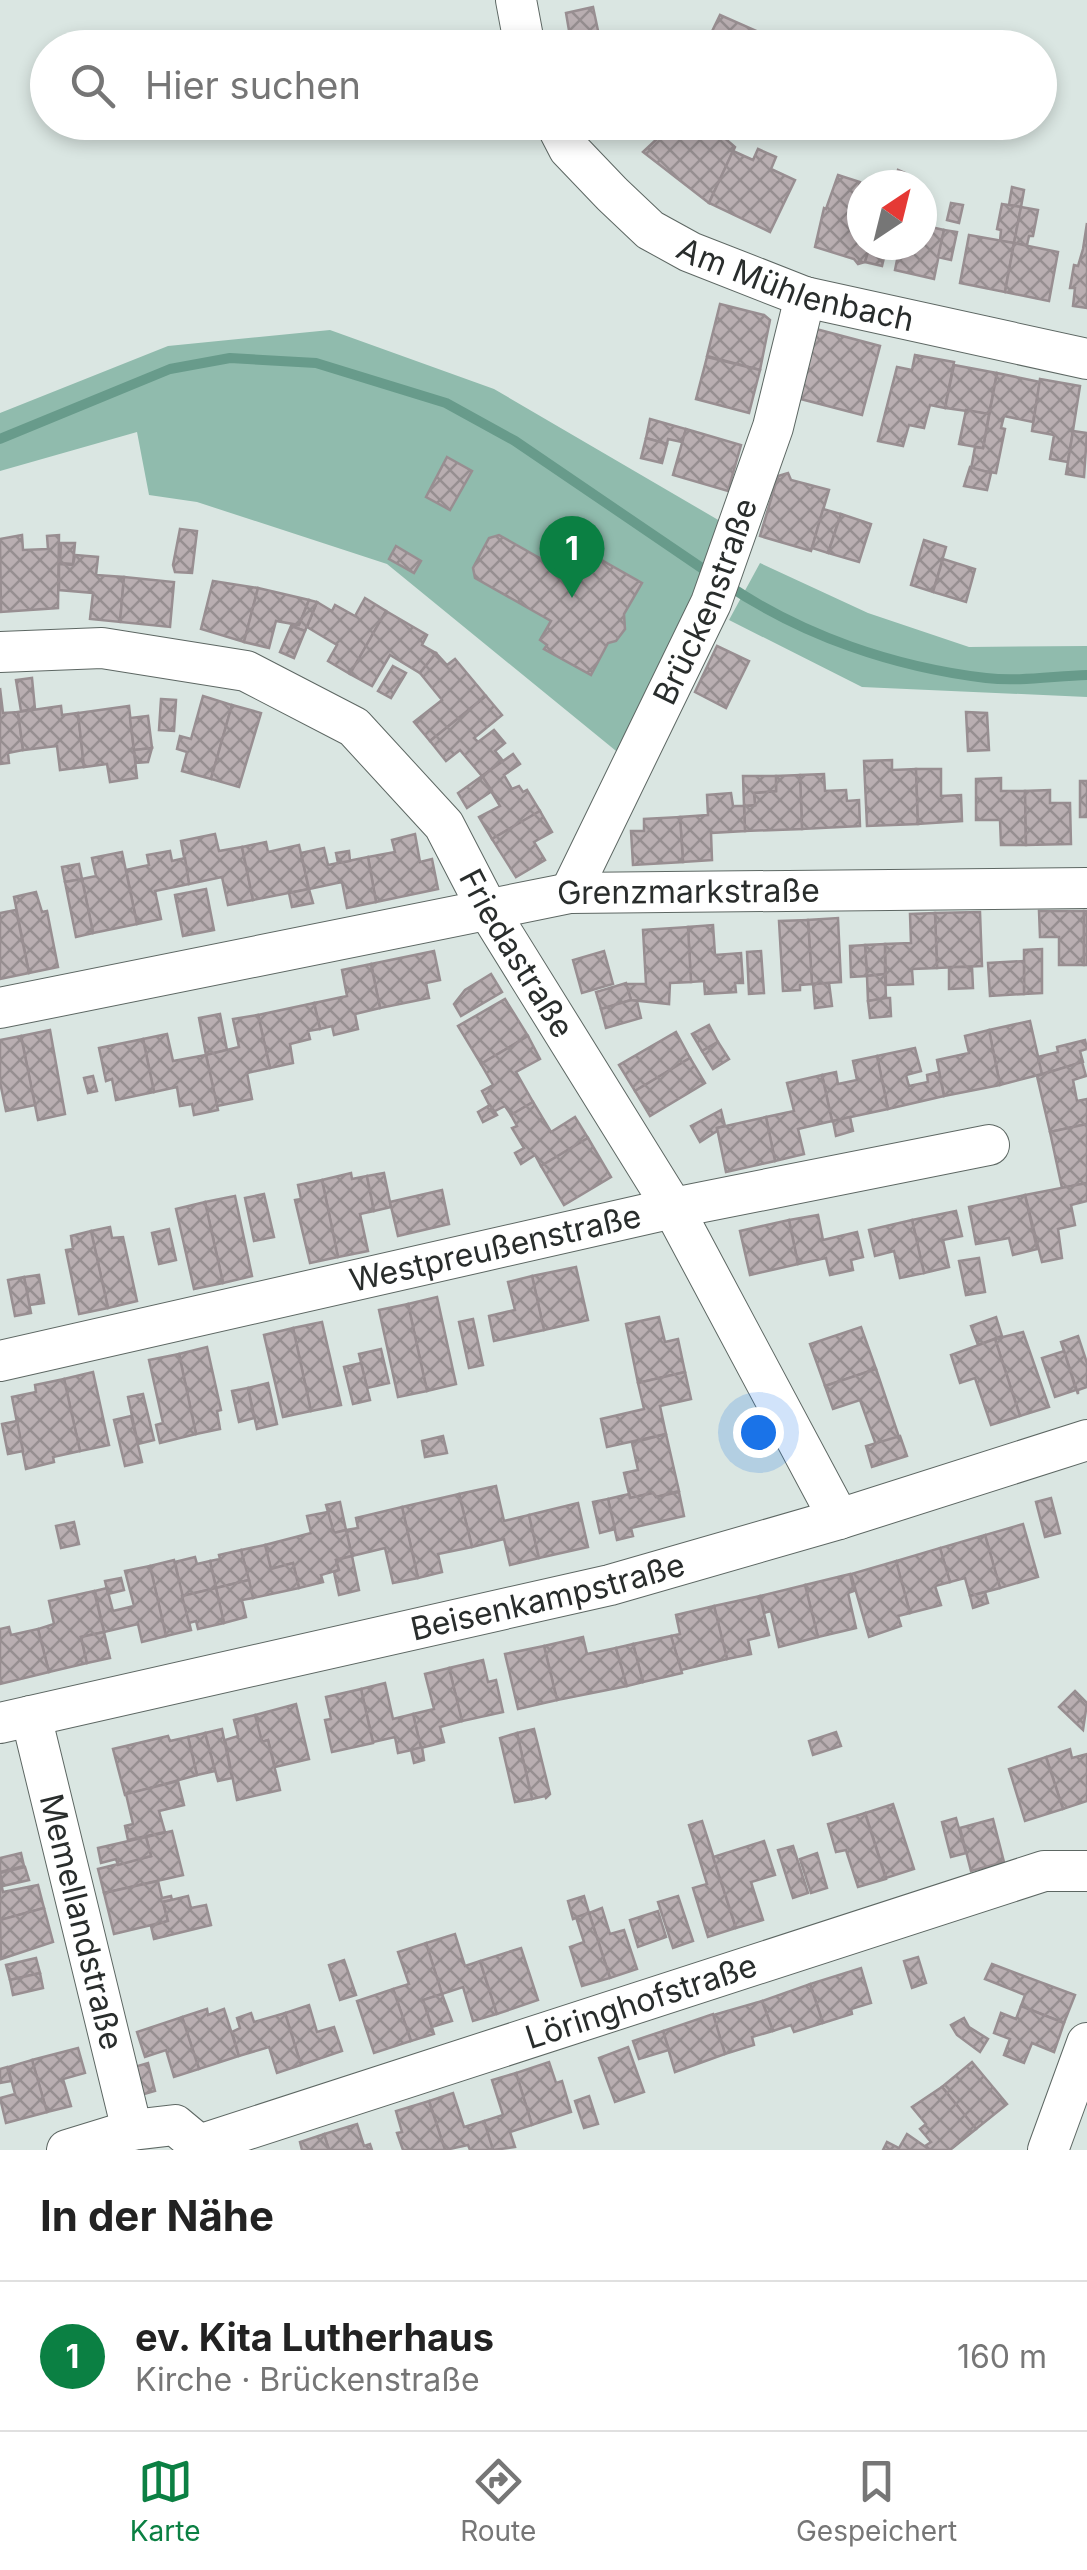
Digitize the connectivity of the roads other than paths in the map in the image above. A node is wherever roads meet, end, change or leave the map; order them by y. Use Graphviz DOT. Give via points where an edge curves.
graph roads {
  1 [pos="516,0"];
  2 [pos="522,30"];
  3 [pos="564,140"];
  4 [pos="805,297"];
  5 [pos="1087,359"];
  6 [pos="0,652"];
  7 [pos="1087,888"];
  8 [pos="570,892"];
  9 [pos="488,910"];
  10 [pos="0,1008"];
  11 [pos="989,1145"];
  12 [pos="672,1208"];
  13 [pos="0,1361"];
  14 [pos="1087,1440"];
  15 [pos="839,1519"];
  16 [pos="16,1720"];
  17 [pos="1087,1871"];
  18 [pos="1087,2043"];
  19 [pos="132,2130"];
  20 [pos="199,2148"];
  21 [pos="66,2150"];
  22 [pos="1048,2150"];
  1 -- 2 [label="street"];
  3 -- 4 [label="street, Am Mühlenbach" via="650,230"];
  4 -- 5 [label="street, Am Mühlenbach"];
  4 -- 8 [label="street, Brückenstraße" via="773,427 709,606"];
  6 -- 9 [label="street, Friedastraße" via="102,648 246,671 354,727 444,825"];
  7 -- 8 [label="street, Grenzmarkstraße"];
  8 -- 9 [label="street, Grenzmarkstraße"];
  9 -- 10 [label="street, Grenzmarkstraße"];
  9 -- 12 [label="street, Friedastraße"];
  11 -- 12 [label="street, Westpreußenstraße"];
  12 -- 13 [label="street, Westpreußenstraße"];
  12 -- 15 [label="street, Friedastraße"];
  14 -- 15 [label="street, Beisenkampstraße"];
  15 -- 16 [label="street, Beisenkampstraße" via="610,1586"];
  16 -- 19 [label="street, Memellandstraße"];
  17 -- 20 [label="street, Löringhofstraße" via="1044,1870"];
  18 -- 22 [label="street"];
  19 -- 20 [label="street, Löringhofstraße" via="174,2125"];
  19 -- 21 [label="street, Löringhofstraße"];
}
